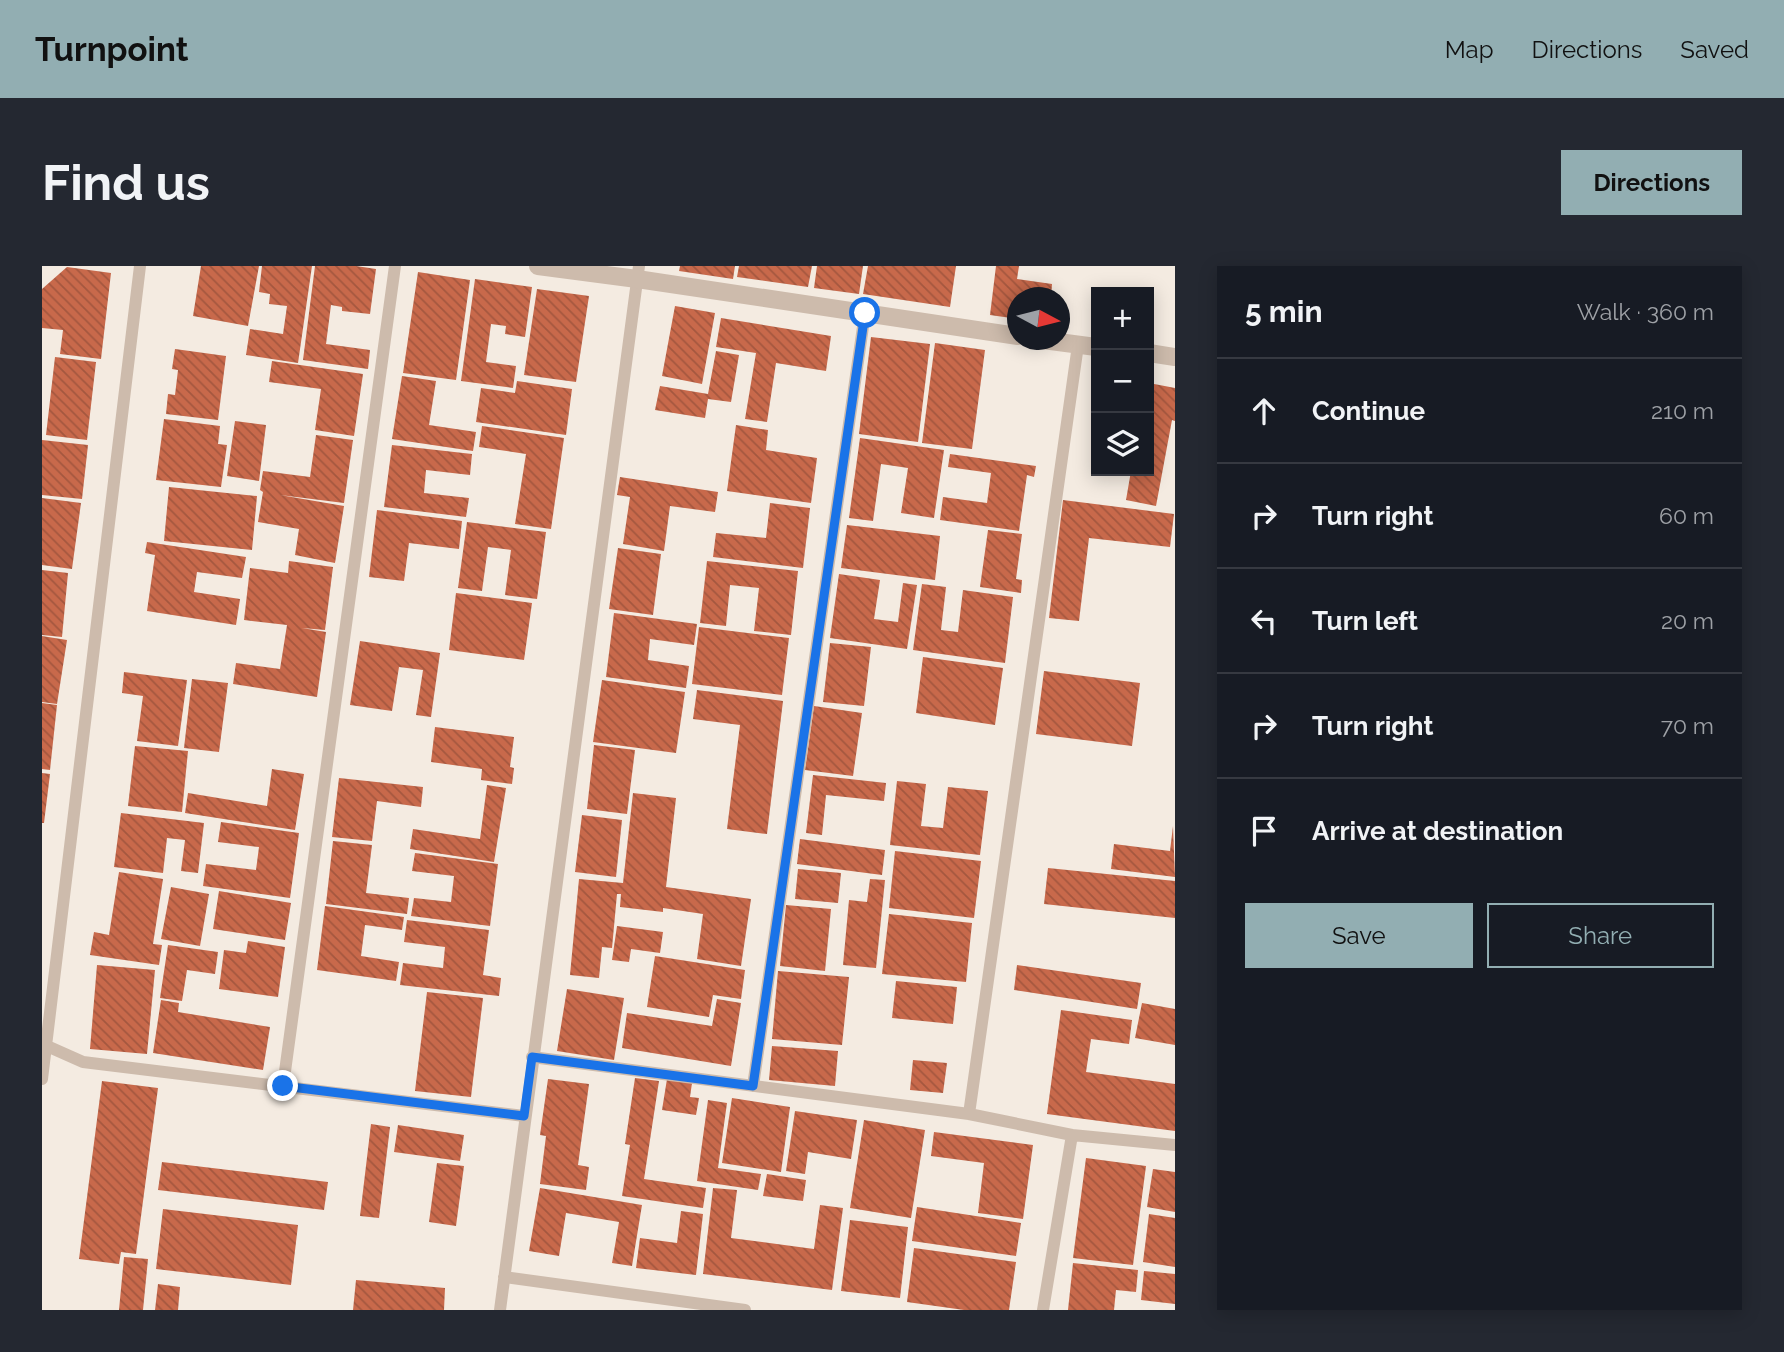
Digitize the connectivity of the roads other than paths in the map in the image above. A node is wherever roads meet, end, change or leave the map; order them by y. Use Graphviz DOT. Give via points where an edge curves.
graph roads {
  1 [pos="140,266"];
  2 [pos="396,266"];
  3 [pos="538,266"];
  4 [pos="638,272"];
  5 [pos="865,313"];
  6 [pos="1007,334"];
  7 [pos="1087,346"];
  8 [pos="1154,354"];
  9 [pos="1175,357"];
  10 [pos="47,1046"];
  11 [pos="532,1057"];
  12 [pos="42,1079"];
  13 [pos="283,1086"];
  14 [pos="753,1086"];
  15 [pos="969,1114"];
  16 [pos="524,1116"];
  17 [pos="1072,1135"];
  18 [pos="1175,1145"];
  19 [pos="504,1277"];
  20 [pos="500,1310"];
  21 [pos="745,1310"];
  22 [pos="1043,1310"];
  1 -- 10 [label="lane"];
  2 -- 13 [label="lane"];
  3 -- 4 [label="street"];
  4 -- 5 [label="street"];
  4 -- 11 [label="lane"];
  5 -- 6 [label="street"];
  5 -- 14 [label="lane"];
  7 -- 15 [label="lane"];
  8 -- 9 [label="street"];
  10 -- 12 [label="lane"];
  10 -- 13 [label="lane" via="83,1062"];
  11 -- 14 [label="lane"];
  11 -- 16 [label="lane"];
  13 -- 16 [label="lane"];
  14 -- 15 [label="lane"];
  15 -- 17 [label="lane"];
  16 -- 19 [label="lane"];
  17 -- 18 [label="lane"];
  17 -- 22 [label="lane"];
  19 -- 20 [label="lane"];
  19 -- 21 [label="lane"];
}
